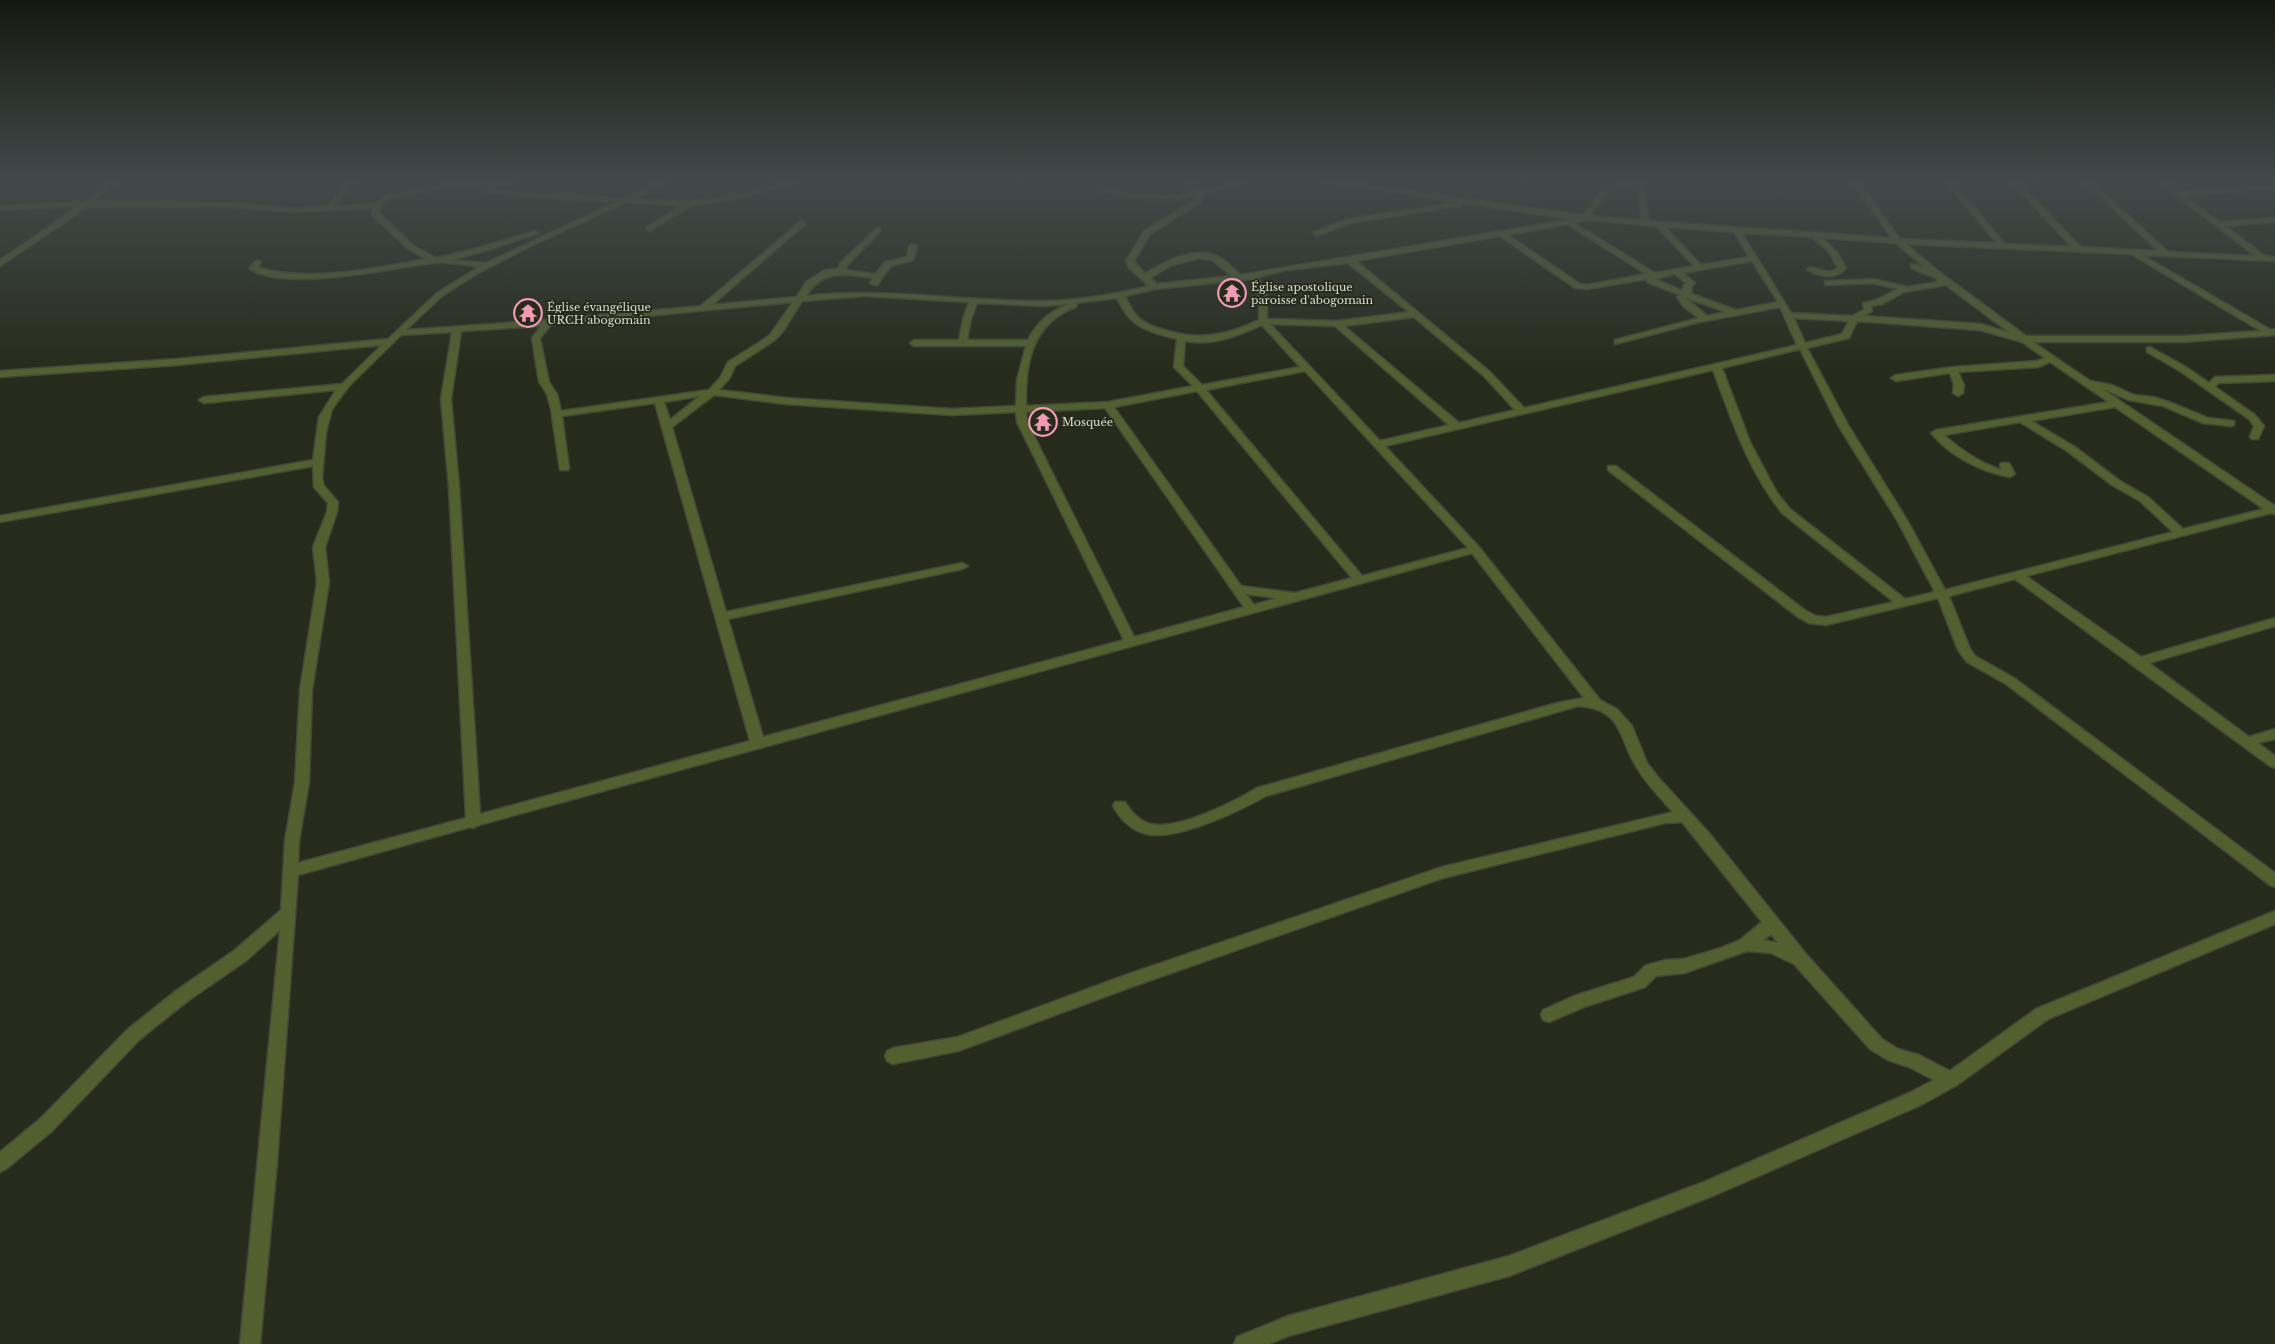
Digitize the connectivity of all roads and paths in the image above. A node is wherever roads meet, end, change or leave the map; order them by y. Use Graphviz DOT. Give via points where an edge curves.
graph roads {
  1 [pos="30,244"];
  2 [pos="408,244"];
  3 [pos="501,244"];
  4 [pos="528,244"];
  5 [pos="777,244"];
  6 [pos="863,244"];
  7 [pos="1140,244"];
  8 [pos="1441,244"];
  9 [pos="1517,244"];
  10 [pos="1603,244"];
  11 [pos="1676,244"];
  12 [pos="1745,244"];
  13 [pos="1826,244"];
  14 [pos="1901,244"];
  15 [pos="1955,244"];
  16 [pos="2001,244"];
  17 [pos="2073,244"];
  18 [pos="2155,244"];
  19 [pos="2244,244"];
  20 [pos="913,246"];
  21 [pos="2003,246"];
  22 [pos="2078,249"];
  23 [pos="2132,252"];
  24 [pos="2166,254"];
  25 [pos="1754,258"];
  26 [pos="2262,258"];
  27 [pos="2275,258"];
  28 [pos="435,260"];
  29 [pos="1350,260"];
  30 [pos="257,262"];
  31 [pos="0,264"];
  32 [pos="2275,264"];
  33 [pos="487,265"];
  34 [pos="1914,266"];
  35 [pos="1700,268"];
  36 [pos="1811,269"];
  37 [pos="1677,272"];
  38 [pos="834,274"];
  39 [pos="1253,276"];
  40 [pos="1654,276"];
  41 [pos="878,277"];
  42 [pos="1146,277"];
  43 [pos="1940,277"];
  44 [pos="1239,278"];
  45 [pos="1828,283"];
  46 [pos="1155,287"];
  47 [pos="1908,289"];
  48 [pos="864,294"];
  49 [pos="1688,295"];
  50 [pos="1120,296"];
  51 [pos="798,299"];
  52 [pos="974,300"];
  53 [pos="1084,300"];
  54 [pos="1046,304"];
  55 [pos="1782,304"];
  56 [pos="704,308"];
  57 [pos="1737,313"];
  58 [pos="1415,314"];
  59 [pos="1050,315"];
  60 [pos="1788,315"];
  61 [pos="1854,318"];
  62 [pos="1706,319"];
  63 [pos="1263,321"];
  64 [pos="548,323"];
  65 [pos="1337,324"];
  66 [pos="457,330"];
  67 [pos="2273,333"];
  68 [pos="395,337"];
  69 [pos="2022,338"];
  70 [pos="1181,339"];
  71 [pos="963,341"];
  72 [pos="1618,342"];
  73 [pos="914,343"];
  74 [pos="1032,343"];
  75 [pos="1802,344"];
  76 [pos="2150,350"];
  77 [pos="2050,359"];
  78 [pos="1717,367"];
  79 [pos="1307,368"];
  80 [pos="1954,370"];
  81 [pos="0,374"];
  82 [pos="1896,378"];
  83 [pos="2275,378"];
  84 [pos="2088,385"];
  85 [pos="346,386"];
  86 [pos="1199,387"];
  87 [pos="2210,387"];
  88 [pos="712,392"];
  89 [pos="1958,393"];
  90 [pos="204,400"];
  91 [pos="658,400"];
  92 [pos="2116,404"];
  93 [pos="1108,405"];
  94 [pos="1020,410"];
  95 [pos="1521,412"];
  96 [pos="557,414"];
  97 [pos="2021,419"];
  98 [pos="2231,423"];
  99 [pos="1457,426"];
  100 [pos="666,427"];
  101 [pos="2255,437"];
  102 [pos="1378,445"];
  103 [pos="319,462"];
  104 [pos="2006,465"];
  105 [pos="564,468"];
  106 [pos="1612,468"];
  107 [pos="2274,510"];
  108 [pos="0,520"];
  109 [pos="2182,534"];
  110 [pos="1475,549"];
  111 [pos="962,566"];
  112 [pos="2017,575"];
  113 [pos="1359,580"];
  114 [pos="1237,589"];
  115 [pos="1942,594"];
  116 [pos="1295,597"];
  117 [pos="1902,603"];
  118 [pos="1251,609"];
  119 [pos="721,617"];
  120 [pos="2275,622"];
  121 [pos="1130,642"];
  122 [pos="2139,662"];
  123 [pos="1595,703"];
  124 [pos="2275,734"];
  125 [pos="2247,742"];
  126 [pos="758,744"];
  127 [pos="2275,763"];
  128 [pos="1120,806"];
  129 [pos="1687,817"];
  130 [pos="473,823"];
  131 [pos="290,871"];
  132 [pos="2275,881"];
  133 [pos="289,912"];
  134 [pos="2275,916"];
  135 [pos="1771,922"];
  136 [pos="1746,945"];
  137 [pos="1800,959"];
  138 [pos="1550,1015"];
  139 [pos="893,1056"];
  140 [pos="1951,1080"];
  141 [pos="0,1164"];
  142 [pos="250,1344"];
  143 [pos="1244,1344"];
  1 -- 31 [label="street"];
  2 -- 28 [label="street"];
  3 -- 28 [label="street"];
  4 -- 33 [label="street"];
  5 -- 56 [label="street"];
  6 -- 38 [label="street" via="843,269"];
  7 -- 42 [label="street" via="1130,261"];
  8 -- 29 [label="street"];
  9 -- 40 [label="street" via="1578,286"];
  10 -- 40 [label="street"];
  11 -- 35 [label="street"];
  12 -- 25 [label="street"];
  13 -- 36 [label="street" via="1842,268 1832,274"];
  14 -- 43 [label="street"];
  15 -- 21 [label="street"];
  16 -- 21 [label="street"];
  17 -- 22 [label="street"];
  18 -- 24 [label="street"];
  19 -- 26 [label="street"];
  20 -- 41 [label="street" via="910,258 888,264"];
  21 -- 22 [label="street"];
  22 -- 23 [label="street"];
  23 -- 24 [label="street"];
  23 -- 67 [label="street"];
  24 -- 26 [label="street"];
  25 -- 35 [label="street"];
  25 -- 55 [label="street"];
  26 -- 27 [label="street"];
  26 -- 32 [label="street"];
  28 -- 30 [label="street" via="295,277 258,271 253,268"];
  28 -- 33 [label="street"];
  29 -- 39 [label="street" via="1286,268"];
  29 -- 58 [label="street"];
  33 -- 68 [label="street" via="448,288"];
  34 -- 43 [label="street"];
  35 -- 37 [label="street"];
  37 -- 40 [label="street"];
  37 -- 49 [label="street" via="1691,283 1686,286"];
  38 -- 41 [label="street" via="850,272"];
  38 -- 51 [label="street" via="826,273 809,284"];
  39 -- 44 [label="street"];
  39 -- 63 [label="street" via="1264,297"];
  40 -- 49 [label="street" via="1650,280"];
  41 -- 48 [label="street"];
  42 -- 44 [label="street" via="1163,266 1208,256"];
  42 -- 46 [label="street"];
  43 -- 47 [label="street" via="1942,284"];
  43 -- 69 [label="street"];
  44 -- 46 [label="street"];
  45 -- 47 [label="street" via="1873,281"];
  46 -- 50 [label="street"];
  47 -- 61 [label="street" via="1866,305 1868,311"];
  48 -- 51 [label="street"];
  48 -- 52 [label="street"];
  49 -- 57 [label="street"];
  49 -- 62 [label="street" via="1680,297"];
  50 -- 53 [label="street"];
  50 -- 70 [label="street" via="1136,322"];
  51 -- 56 [label="street"];
  51 -- 88 [label="street" via="772,338 731,364 724,379"];
  52 -- 54 [label="street"];
  52 -- 71 [label="street"];
  53 -- 54 [label="street"];
  53 -- 59 [label="street"];
  54 -- 59 [label="street"];
  55 -- 57 [label="street"];
  55 -- 60 [label="street"];
  56 -- 64 [label="street"];
  57 -- 62 [label="street"];
  58 -- 65 [label="street"];
  58 -- 95 [label="street" via="1487,374"];
  59 -- 74 [label="street" via="1036,330"];
  60 -- 61 [label="street"];
  60 -- 75 [label="street"];
  61 -- 69 [label="street" via="1981,327"];
  61 -- 75 [label="street" via="1846,336"];
  62 -- 72 [label="street"];
  63 -- 65 [label="street"];
  63 -- 70 [label="street" via="1233,335 1197,341"];
  63 -- 79 [label="street"];
  64 -- 66 [label="street"];
  64 -- 96 [label="street" via="536,338 536,350"];
  65 -- 99 [label="street"];
  66 -- 68 [label="street"];
  66 -- 130 [label="street" via="446,399"];
  67 -- 69 [label="street" via="2183,339"];
  68 -- 81 [label="street" via="177,362"];
  68 -- 85 [label="street"];
  69 -- 77 [label="street"];
  70 -- 86 [label="street" via="1178,367"];
  71 -- 73 [label="street"];
  71 -- 74 [label="street"];
  74 -- 94 [label="street" via="1023,375"];
  75 -- 78 [label="street"];
  75 -- 115 [label="street" via="1843,425 1902,520"];
  76 -- 87 [label="street"];
  77 -- 80 [label="street" via="2038,364"];
  77 -- 84 [label="street"];
  78 -- 95 [label="street"];
  78 -- 117 [label="street" via="1735,422 1770,493 1786,511"];
  79 -- 86 [label="street"];
  79 -- 102 [label="street"];
  80 -- 82 [label="street"];
  80 -- 89 [label="street"];
  83 -- 87 [label="street" via="2215,380"];
  84 -- 92 [label="street"];
  84 -- 98 [label="street" via="2109,387 2132,398 2160,402 2206,421"];
  85 -- 90 [label="street"];
  85 -- 103 [label="street" via="325,416"];
  86 -- 93 [label="street"];
  86 -- 113 [label="street"];
  87 -- 101 [label="street" via="2252,417 2258,426"];
  88 -- 91 [label="street"];
  88 -- 94 [label="street" via="786,401 942,411"];
  88 -- 100 [label="street"];
  91 -- 96 [label="street"];
  91 -- 100 [label="street"];
  92 -- 97 [label="street"];
  92 -- 107 [label="street"];
  93 -- 94 [label="street"];
  93 -- 114 [label="street"];
  94 -- 121 [label="street" via="1022,422"];
  95 -- 99 [label="street"];
  96 -- 105 [label="street"];
  97 -- 104 [label="street" via="1936,433 1945,442 1995,472 2010,474"];
  97 -- 109 [label="street" via="2144,499"];
  99 -- 102 [label="street"];
  100 -- 119 [label="street"];
  102 -- 110 [label="street"];
  103 -- 108 [label="street"];
  103 -- 131 [label="street" via="318,488 333,502 319,546 323,582 306,690 302,782"];
  106 -- 117 [label="street" via="1814,620 1826,621"];
  107 -- 109 [label="street"];
  109 -- 112 [label="street"];
  110 -- 113 [label="street"];
  110 -- 123 [label="street"];
  111 -- 119 [label="street"];
  112 -- 115 [label="street"];
  112 -- 122 [label="street"];
  113 -- 116 [label="street"];
  114 -- 116 [label="street"];
  114 -- 118 [label="street"];
  115 -- 117 [label="street"];
  115 -- 132 [label="street" via="1964,650 1971,659 2010,681"];
  116 -- 118 [label="street"];
  118 -- 121 [label="street"];
  119 -- 126 [label="street"];
  120 -- 122 [label="street"];
  121 -- 126 [label="street"];
  122 -- 125 [label="street"];
  123 -- 128 [label="street" via="1578,702 1557,707 1262,792 1227,811 1171,830 1146,829 1130,820"];
  123 -- 129 [label="street" via="1612,712 1627,729 1641,764"];
  124 -- 125 [label="street"];
  125 -- 127 [label="street"];
  126 -- 130 [label="street"];
  129 -- 135 [label="street"];
  129 -- 139 [label="street" via="1666,818 1442,873 958,1044"];
  130 -- 131 [label="street"];
  131 -- 133 [label="street"];
  133 -- 141 [label="street" via="240,955 134,1034 46,1125"];
  133 -- 142 [label="street"];
  134 -- 140 [label="street" via="2042,1014"];
  135 -- 136 [label="street"];
  135 -- 137 [label="street"];
  136 -- 137 [label="street" via="1772,947"];
  136 -- 138 [label="street" via="1684,966 1651,971 1639,982 1580,1001"];
  137 -- 140 [label="street" via="1876,1044"];
  140 -- 143 [label="street" via="1915,1099 1708,1189 1508,1266 1288,1326"];
}
